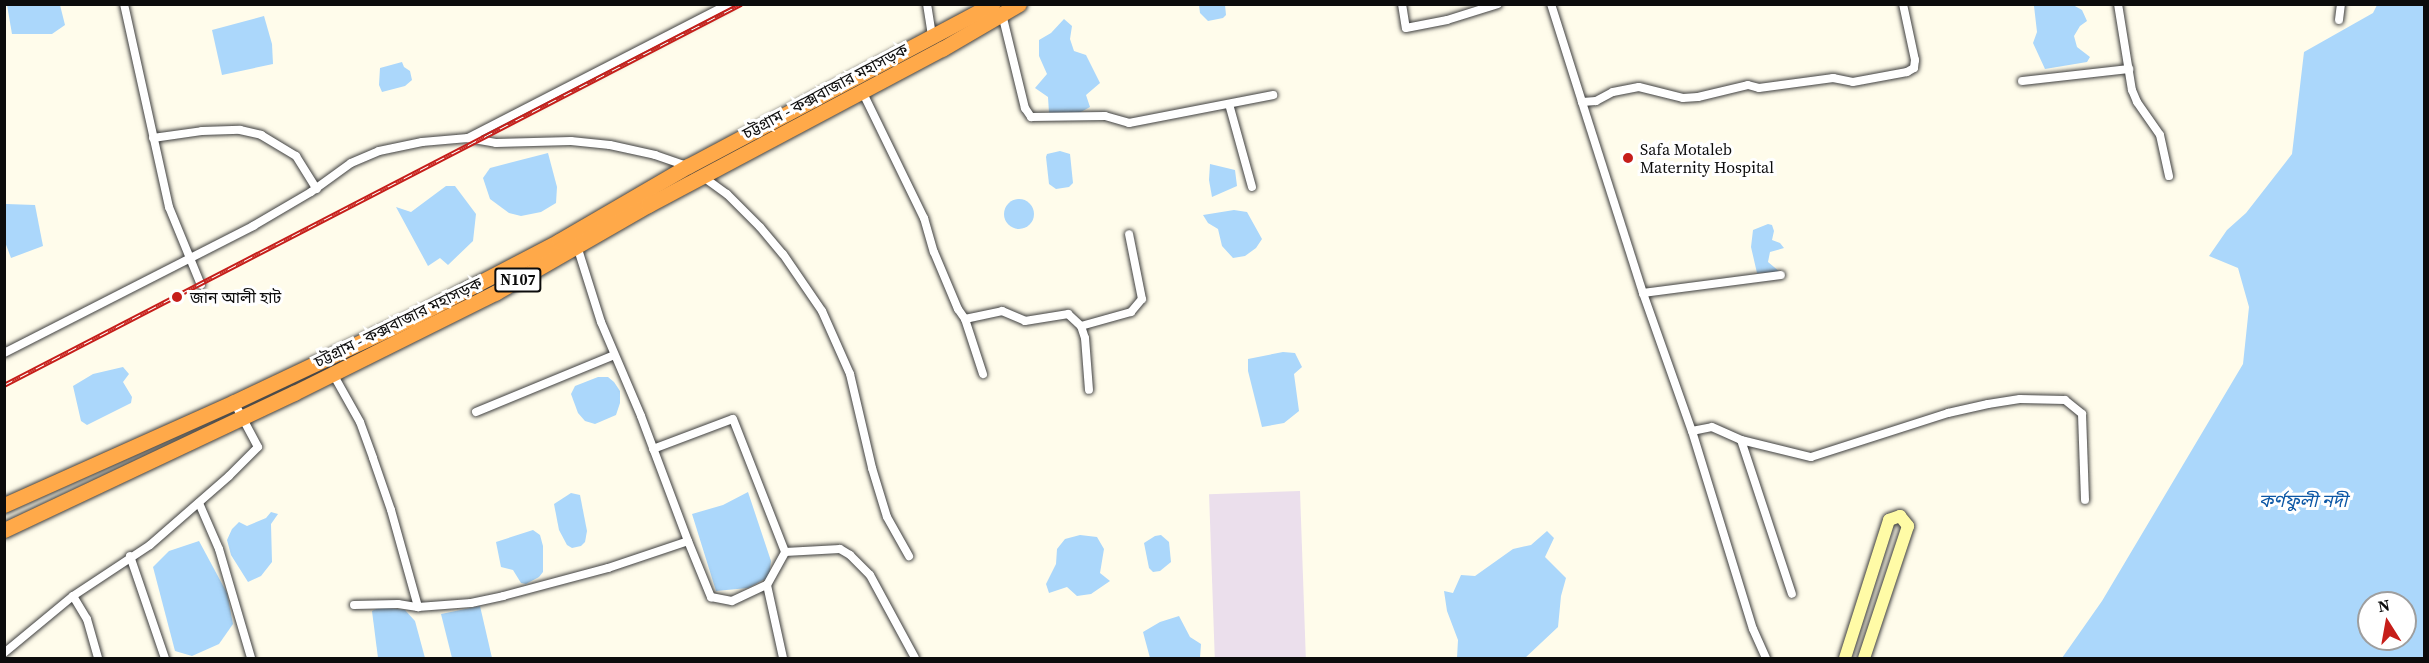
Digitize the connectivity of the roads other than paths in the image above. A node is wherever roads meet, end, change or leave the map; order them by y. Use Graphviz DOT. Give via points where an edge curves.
graph roads {
  1 [pos="124,4"];
  2 [pos="729,4"];
  3 [pos="927,4"];
  4 [pos="1019,4"];
  5 [pos="1402,4"];
  6 [pos="1498,4"];
  7 [pos="1903,4"];
  8 [pos="2118,4"];
  9 [pos="2341,4"];
  10 [pos="1555,6"];
  11 [pos="998,9"];
  12 [pos="2339,20"];
  13 [pos="932,37"];
  14 [pos="2129,69"];
  15 [pos="855,78"];
  16 [pos="2022,81"];
  17 [pos="863,92"];
  18 [pos="1273,95"];
  19 [pos="1582,102"];
  20 [pos="1229,105"];
  21 [pos="153,138"];
  22 [pos="468,138"];
  23 [pos="688,165"];
  24 [pos="703,176"];
  25 [pos="2169,176"];
  26 [pos="1252,186"];
  27 [pos="317,189"];
  28 [pos="1129,234"];
  29 [pos="577,246"];
  30 [pos="188,258"];
  31 [pos="1781,275"];
  32 [pos="201,285"];
  33 [pos="1643,293"];
  34 [pos="965,319"];
  35 [pos="1081,326"];
  36 [pos="4,353"];
  37 [pos="614,355"];
  38 [pos="333,374"];
  39 [pos="983,374"];
  40 [pos="1089,390"];
  41 [pos="234,402"];
  42 [pos="476,412"];
  43 [pos="243,418"];
  44 [pos="1692,432"];
  45 [pos="1741,440"];
  46 [pos="653,448"];
  47 [pos="2085,500"];
  48 [pos="199,503"];
  49 [pos="4,505"];
  50 [pos="4,530"];
  51 [pos="688,541"];
  52 [pos="785,552"];
  53 [pos="130,556"];
  54 [pos="909,556"];
  55 [pos="767,585"];
  56 [pos="1792,594"];
  57 [pos="73,596"];
  58 [pos="354,604"];
  59 [pos="418,607"];
  60 [pos="4,653"];
  61 [pos="98,658"];
  62 [pos="165,658"];
  63 [pos="251,658"];
  64 [pos="783,658"];
  65 [pos="915,658"];
  66 [pos="1766,658"];
  67 [pos="1845,658"];
  68 [pos="1864,658"];
  1 -- 21 [label="street"];
  2 -- 22 [label="street"];
  3 -- 13 [label="street"];
  4 -- 11 [label="highway, চট্টগ্রাম - কক্সবাজার মহাসড়ক / N107"];
  5 -- 6 [label="street" via="1407,28"];
  7 -- 19 [label="street" via="1915,60 1914,68 1907,72 1852,82 1833,78 1759,88 1748,85 1683,98 1639,87"];
  8 -- 14 [label="street"];
  9 -- 12 [label="street"];
  10 -- 19 [label="street"];
  11 -- 13 [label="highway, চট্টগ্রাম - কক্সবাজার মহাসড়ক / N107"];
  11 -- 17 [label="highway, চট্টগ্রাম - কক্সবাজার মহাসড়ক / N107"];
  11 -- 20 [label="street" via="1025,108 1031,117 1105,116 1129,123"];
  13 -- 15 [label="highway, চট্টগ্রাম - কক্সবাজার মহাসড়ক / N107"];
  14 -- 16 [label="street"];
  14 -- 25 [label="street" via="2137,102 2160,135"];
  15 -- 17 [label="street"];
  15 -- 23 [label="highway, চট্টগ্রাম - কক্সবাজার মহাসড়ক / N107"];
  17 -- 24 [label="highway, চট্টগ্রাম - কক্সবাজার মহাসড়ক / N107"];
  17 -- 34 [label="street" via="924,218 946,286"];
  18 -- 20 [label="street"];
  19 -- 33 [label="street"];
  20 -- 26 [label="street"];
  21 -- 27 [label="street" via="202,131 240,130 261,135 296,156"];
  21 -- 30 [label="street" via="169,207"];
  22 -- 23 [label="street" via="496,143 544,140 610,145"];
  22 -- 27 [label="street" via="379,151 351,164"];
  23 -- 24 [label="street"];
  23 -- 41 [label="highway, চট্টগ্রাম - কক্সবাজার মহাসড়ক / N107" via="485,280"];
  24 -- 29 [label="highway, চট্টগ্রাম - কক্সবাজার মহাসড়ক / N107"];
  24 -- 54 [label="street" via="760,227 822,311 850,375 887,517"];
  27 -- 30 [label="street"];
  28 -- 35 [label="street" via="1142,299 1131,312"];
  29 -- 37 [label="street"];
  29 -- 38 [label="highway, চট্টগ্রাম - কক্সবাজার মহাসড়ক / N107" via="495,293"];
  30 -- 32 [label="street"];
  30 -- 36 [label="street"];
  31 -- 33 [label="street"];
  33 -- 44 [label="street"];
  34 -- 35 [label="street" via="1002,311 1025,321 1068,314"];
  34 -- 39 [label="street"];
  35 -- 40 [label="street"];
  37 -- 42 [label="street"];
  37 -- 46 [label="street"];
  38 -- 43 [label="highway, চট্টগ্রাম - কক্সবাজার মহাসড়ক / N107"];
  38 -- 59 [label="street" via="360,422 391,510"];
  41 -- 43 [label="street"];
  41 -- 49 [label="highway, চট্টগ্রাম - কক্সবাজার মহাসড়ক / N107"];
  43 -- 48 [label="street" via="258,447"];
  43 -- 50 [label="highway, চট্টগ্রাম - কক্সবাজার মহাসড়ক / N107"];
  44 -- 45 [label="street" via="1712,427"];
  44 -- 66 [label="street" via="1753,629"];
  45 -- 47 [label="street" via="1811,457 1988,404 2020,399 2065,400 2082,414"];
  45 -- 56 [label="street"];
  46 -- 51 [label="street"];
  46 -- 52 [label="street" via="733,418"];
  48 -- 53 [label="street" via="150,545"];
  48 -- 63 [label="street" via="219,549"];
  51 -- 55 [label="street" via="711,597 732,601"];
  51 -- 59 [label="street" via="512,594 471,603"];
  52 -- 55 [label="street"];
  52 -- 65 [label="street" via="840,549 850,555 870,575"];
  53 -- 57 [label="street"];
  53 -- 62 [label="street"];
  55 -- 64 [label="street"];
  57 -- 60 [label="street"];
  57 -- 61 [label="street" via="87,619"];
  58 -- 59 [label="street"];
  67 -- 68 [label="main road" via="1889,520 1900,516 1908,526"];
}
